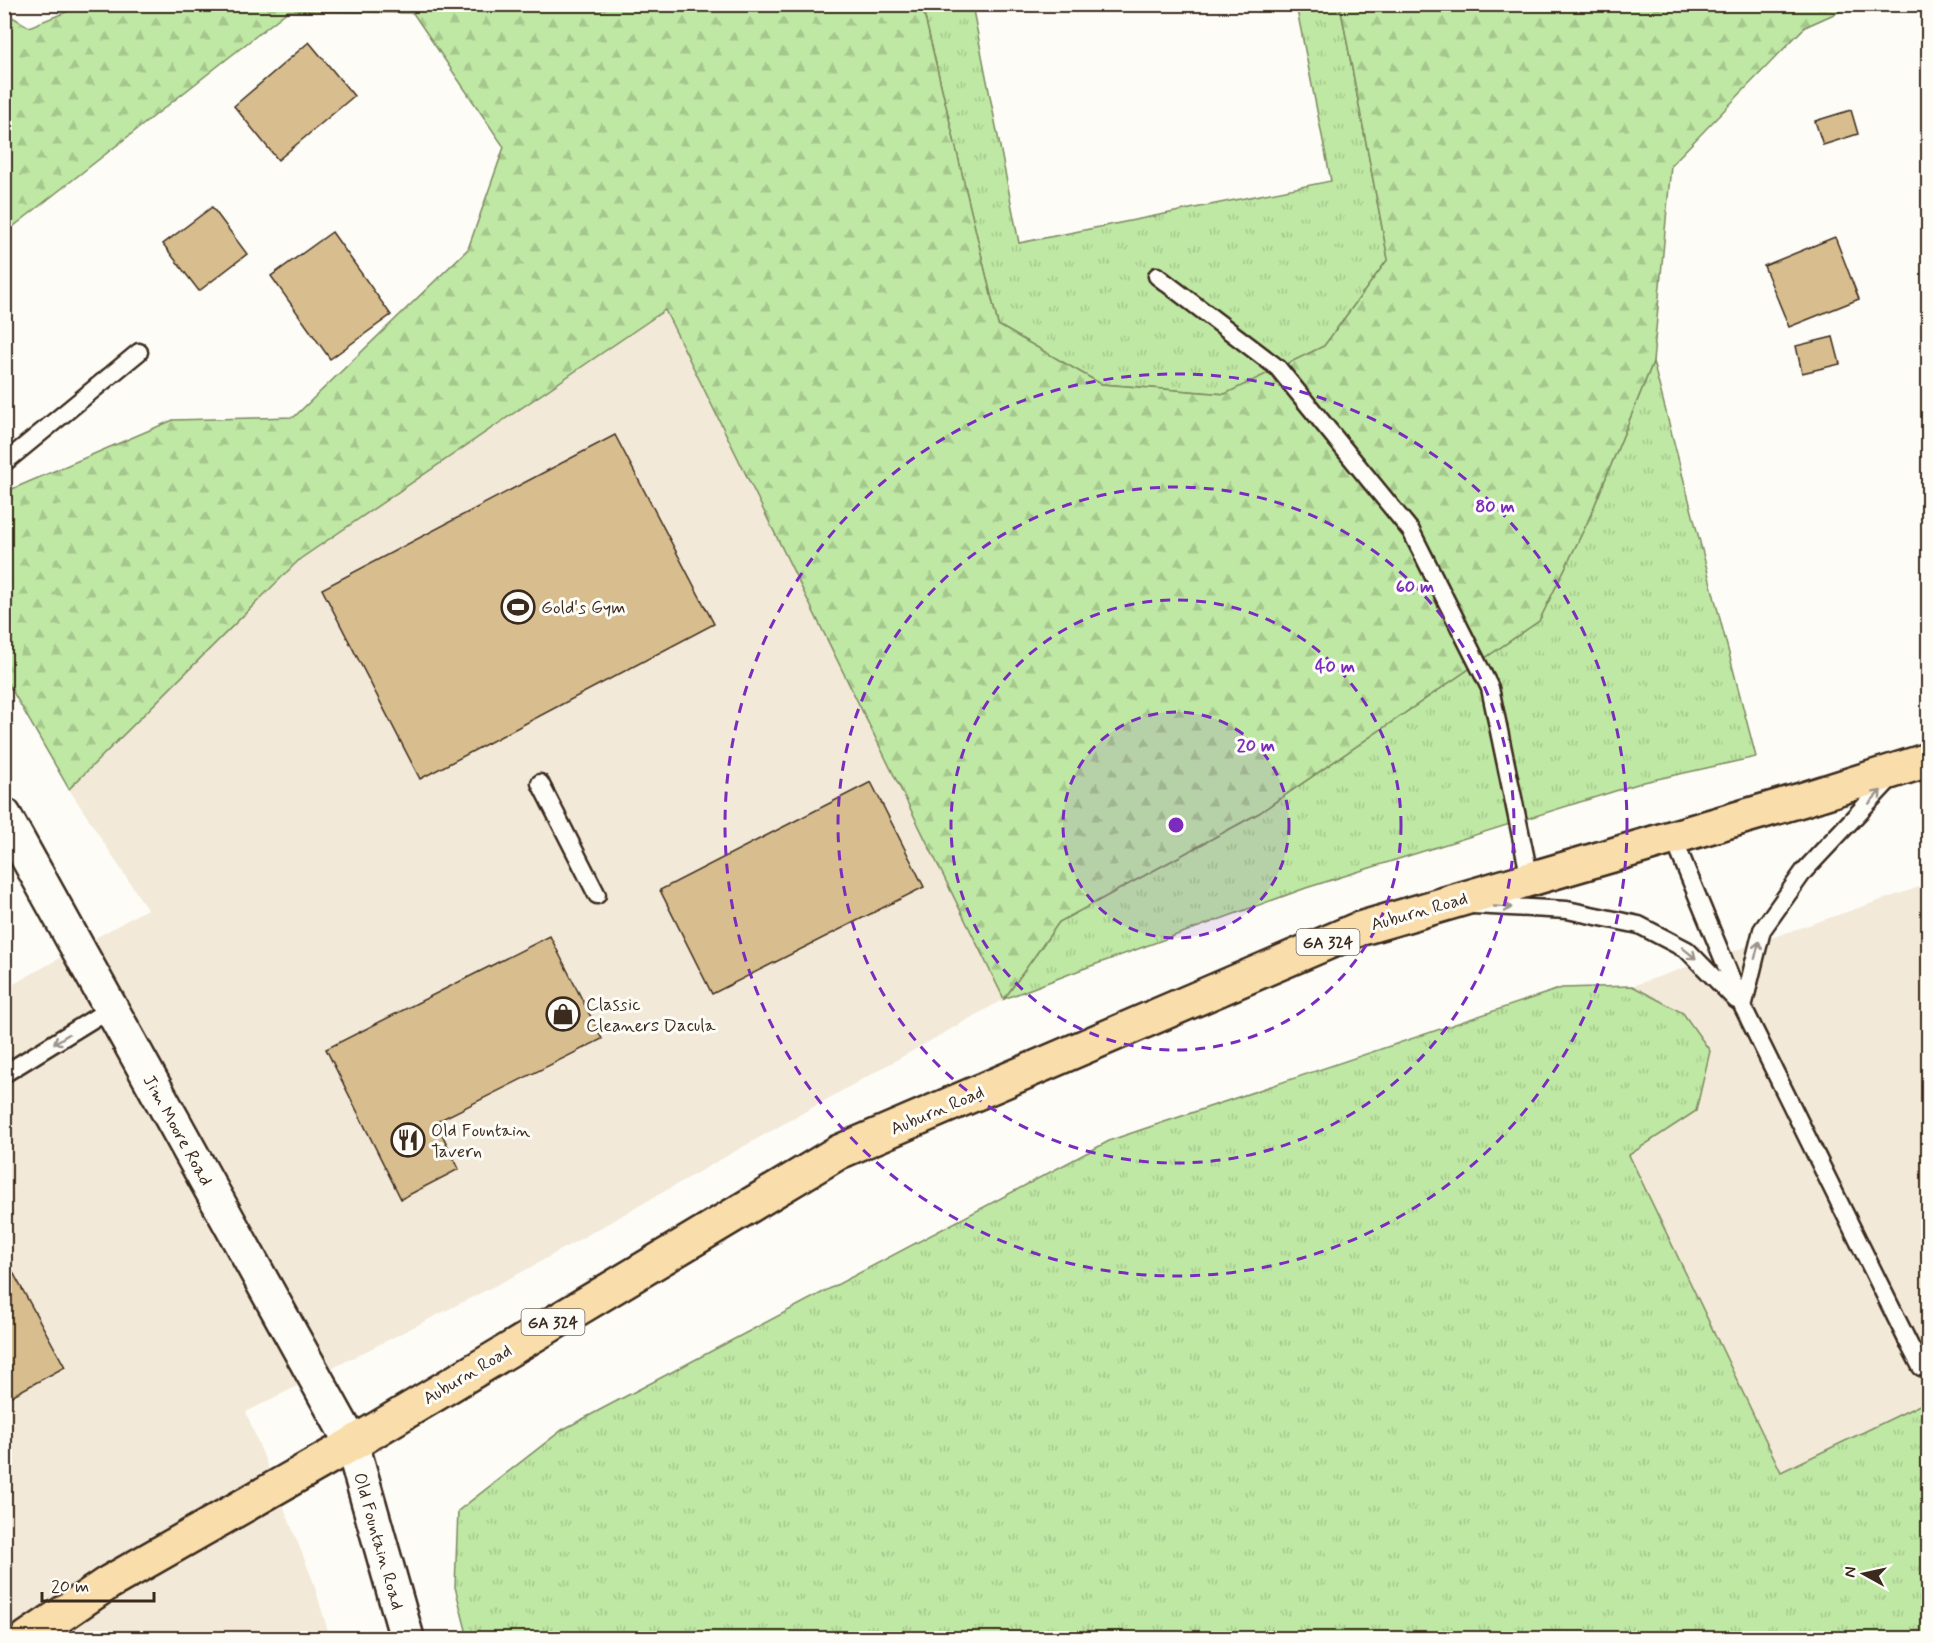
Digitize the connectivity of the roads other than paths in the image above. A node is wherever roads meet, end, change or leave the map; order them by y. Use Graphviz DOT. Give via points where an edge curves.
graph roads {
  1 [pos="1158,276"];
  2 [pos="139,352"];
  3 [pos="4,463"];
  4 [pos="1914,765"];
  5 [pos="540,783"];
  6 [pos="4,815"];
  7 [pos="1673,837"];
  8 [pos="1530,879"];
  9 [pos="597,895"];
  10 [pos="1445,904"];
  11 [pos="1743,1007"];
  12 [pos="111,1008"];
  13 [pos="4,1074"];
  14 [pos="1929,1363"];
  15 [pos="352,1444"];
  16 [pos="46,1633"];
  17 [pos="407,1638"];
  1 -- 8 [label="lane" via="1278,369 1411,531 1490,688"];
  2 -- 3 [label="lane"];
  4 -- 7 [label="main road, Auburn Road / GA 324"];
  11 -- 4 [label="lane, one-way" via="1762,930 1804,871"];
  5 -- 9 [label="lane"];
  6 -- 12 [label="street, Jim Moore Road"];
  7 -- 8 [label="main road, Auburn Road / GA 324"];
  7 -- 11 [label="lane"];
  8 -- 10 [label="main road, Auburn Road / GA 324"];
  10 -- 11 [label="lane, one-way" via="1567,910 1639,925 1687,950"];
  10 -- 15 [label="main road, Auburn Road / GA 324" via="1359,929 839,1152"];
  11 -- 14 [label="lane" via="1910,1346 1921,1367"];
  12 -- 13 [label="lane, one-way"];
  12 -- 15 [label="street, Jim Moore Road"];
  15 -- 16 [label="main road, Auburn Road / GA 324" via="108,1583"];
  15 -- 17 [label="street, Old Fountain Road"];
}
